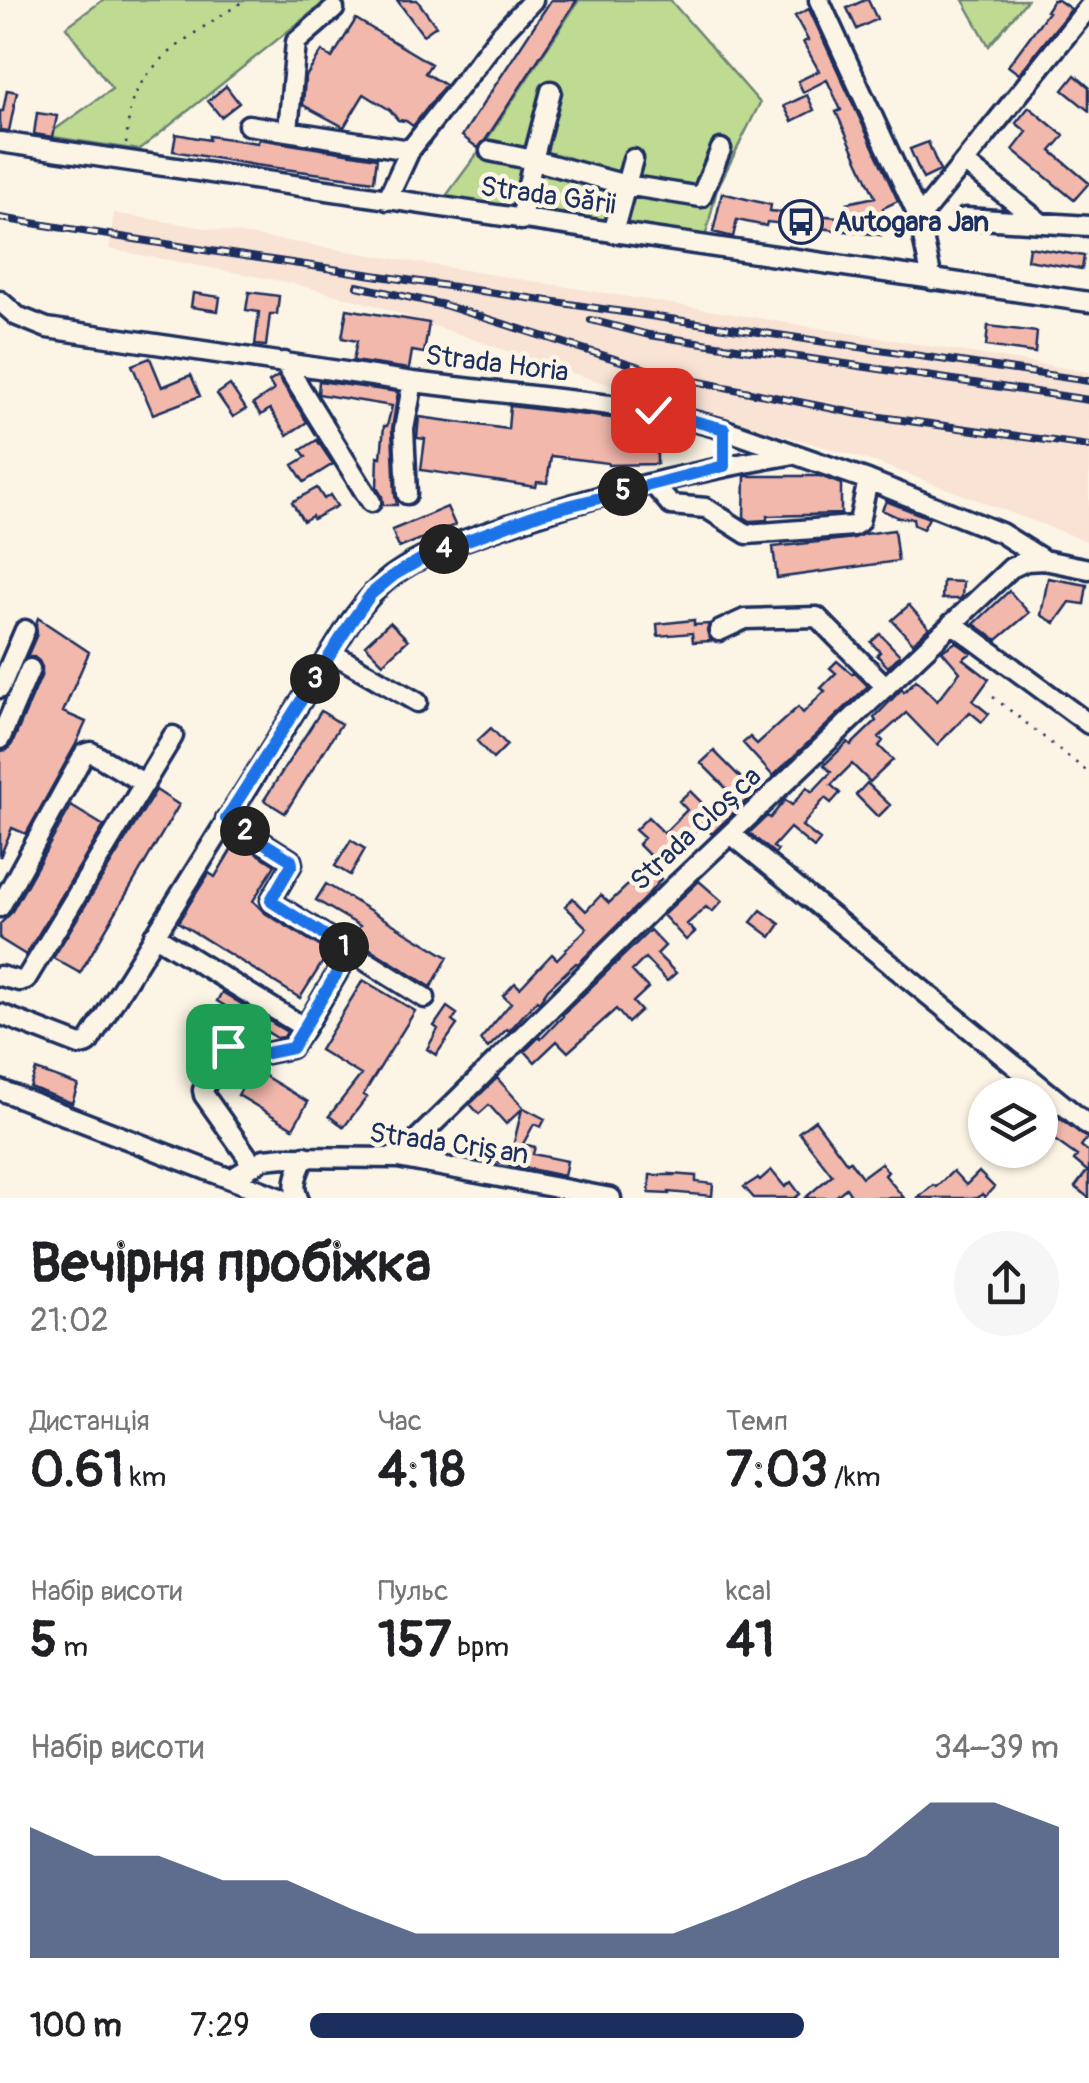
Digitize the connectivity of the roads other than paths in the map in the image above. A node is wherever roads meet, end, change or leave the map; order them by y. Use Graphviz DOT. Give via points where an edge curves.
graph roads {
  1 [pos="533,0"];
  2 [pos="818,0"];
  3 [pos="1089,7"];
  4 [pos="334,9"];
  5 [pos="552,91"];
  6 [pos="248,125"];
  7 [pos="288,131"];
  8 [pos="0,142"];
  9 [pos="721,149"];
  10 [pos="410,150"];
  11 [pos="490,151"];
  12 [pos="632,159"];
  13 [pos="534,160"];
  14 [pos="964,162"];
  15 [pos="626,184"];
  16 [pos="387,200"];
  17 [pos="919,218"];
  18 [pos="965,218"];
  19 [pos="521,220"];
  20 [pos="1042,223"];
  21 [pos="1089,226"];
  22 [pos="613,233"];
  23 [pos="932,280"];
  24 [pos="0,301"];
  25 [pos="1089,302"];
  26 [pos="284,362"];
  27 [pos="414,382"];
  28 [pos="724,429"];
  29 [pos="794,454"];
  30 [pos="724,466"];
  31 [pos="868,480"];
  32 [pos="653,484"];
  33 [pos="406,494"];
  34 [pos="370,502"];
  35 [pos="1044,560"];
  36 [pos="1089,569"];
  37 [pos="952,623"];
  38 [pos="25,630"];
  39 [pos="719,631"];
  40 [pos="332,653"];
  41 [pos="30,669"];
  42 [pos="886,687"];
  43 [pos="0,688"];
  44 [pos="417,702"];
  45 [pos="1087,719"];
  46 [pos="173,736"];
  47 [pos="0,739"];
  48 [pos="145,784"];
  49 [pos="226,819"];
  50 [pos="731,834"];
  51 [pos="0,907"];
  52 [pos="154,935"];
  53 [pos="350,951"];
  54 [pos="0,976"];
  55 [pos="425,998"];
  56 [pos="0,1014"];
  57 [pos="305,1028"];
  58 [pos="0,1090"];
  59 [pos="1089,1126"];
  60 [pos="306,1156"];
  61 [pos="398,1158"];
  62 [pos="249,1166"];
  63 [pos="231,1178"];
  64 [pos="280,1198"];
  65 [pos="298,1198"];
  66 [pos="611,1198"];
  1 -- 10 [label="street"];
  2 -- 17 [label="street"];
  3 -- 14 [label="street"];
  4 -- 7 [label="street" via="296,42"];
  5 -- 13 [label="street"];
  6 -- 7 [label="street"];
  7 -- 10 [label="street"];
  8 -- 16 [label="street, Strada Gării"];
  9 -- 15 [label="street" via="698,205"];
  10 -- 16 [label="street"];
  11 -- 13 [label="street"];
  12 -- 15 [label="street"];
  13 -- 15 [label="street"];
  13 -- 19 [label="street"];
  14 -- 17 [label="street"];
  14 -- 20 [label="street"];
  15 -- 22 [label="street"];
  16 -- 19 [label="street, Strada Gării"];
  17 -- 23 [label="street"];
  18 -- 20 [label="street"];
  19 -- 22 [label="street, Strada Gării"];
  20 -- 21 [label="street"];
  22 -- 23 [label="street, Strada Gării"];
  23 -- 25 [label="street, Strada Gării"];
  24 -- 26 [label="street, Strada Horia" via="46,328"];
  26 -- 27 [label="street, Strada Horia"];
  26 -- 34 [label="street"];
  27 -- 28 [label="street, Strada Horia" via="653,410"];
  27 -- 33 [label="street" via="404,429"];
  28 -- 29 [label="street, Strada Horia"];
  28 -- 30 [label="street"];
  29 -- 30 [label="street"];
  29 -- 31 [label="street, Strada Horia"];
  30 -- 32 [label="street"];
  31 -- 32 [label="street" via="853,526 747,534 706,508 671,504"];
  31 -- 35 [label="street, Strada Horia" via="1001,533"];
  32 -- 40 [label="street" via="541,513 432,553 371,594"];
  35 -- 36 [label="street, Strada Horia"];
  35 -- 37 [label="street, Strada Cloșca" via="1010,568"];
  37 -- 42 [label="street, Strada Cloșca"];
  37 -- 45 [label="street"];
  38 -- 43 [label="street"];
  39 -- 42 [label="street" via="745,619 817,618"];
  40 -- 44 [label="street"];
  40 -- 49 [label="street"];
  41 -- 47 [label="street"];
  42 -- 50 [label="street, Strada Cloșca"];
  46 -- 48 [label="street"];
  48 -- 51 [label="street" via="84,754"];
  48 -- 54 [label="street" via="26,979"];
  49 -- 52 [label="street"];
  49 -- 53 [label="street" via="291,860 272,902"];
  50 -- 59 [label="street"];
  50 -- 61 [label="street, Strada Cloșca"];
  52 -- 56 [label="street" via="88,1043"];
  52 -- 57 [label="street"];
  53 -- 55 [label="street"];
  53 -- 57 [label="street"];
  57 -- 62 [label="street" via="292,1048 253,1056 228,1046 203,1090"];
  58 -- 63 [label="street"];
  60 -- 61 [label="street, Strada Crișan"];
  60 -- 62 [label="street, Strada Crișan"];
  60 -- 65 [label="street" via="296,1178"];
  61 -- 66 [label="street, Strada Crișan"];
  62 -- 63 [label="street, Strada Crișan"];
  63 -- 64 [label="street"];
}
